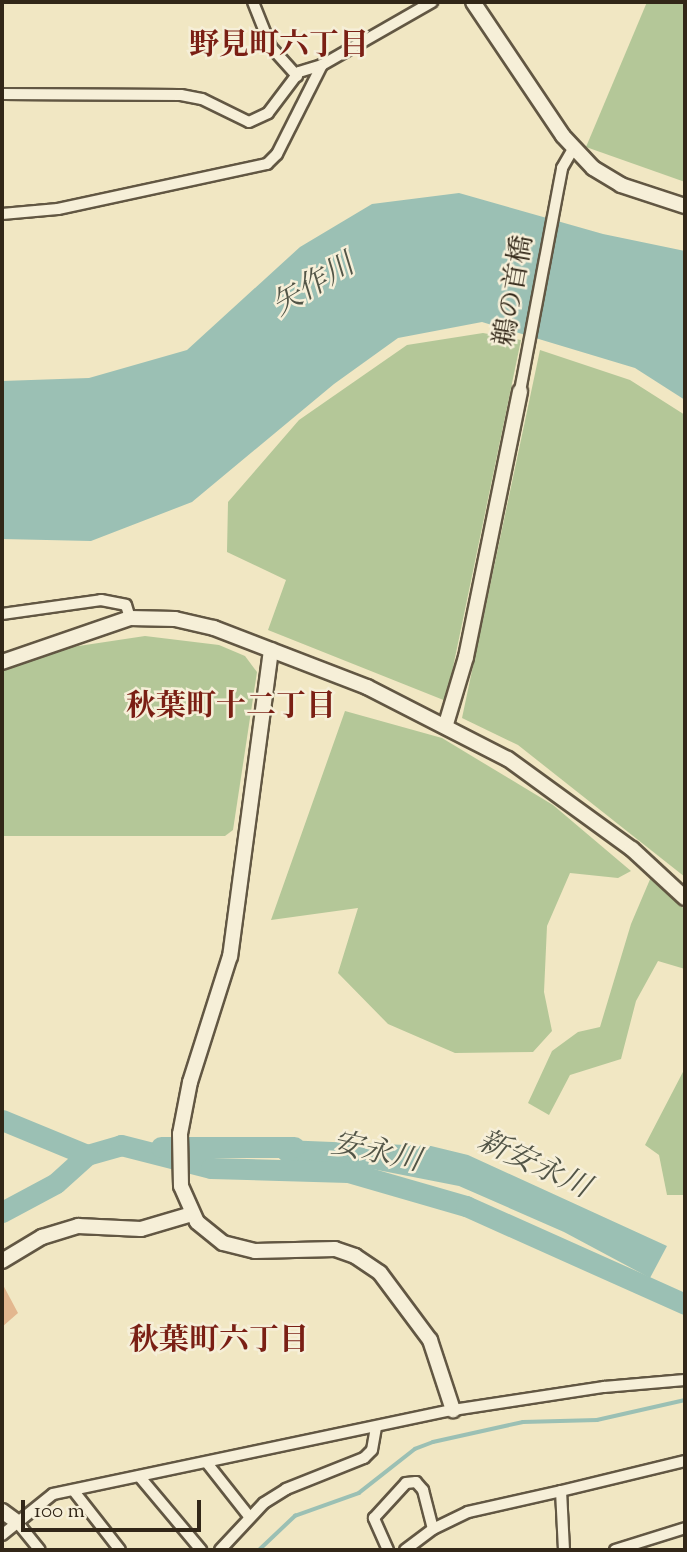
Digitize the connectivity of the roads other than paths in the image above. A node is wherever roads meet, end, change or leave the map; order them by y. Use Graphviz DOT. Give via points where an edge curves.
graph roads {
  1 [pos="253,2"];
  2 [pos="432,2"];
  3 [pos="472,2"];
  4 [pos="322,65"];
  5 [pos="297,76"];
  6 [pos="2,94"];
  7 [pos="573,149"];
  8 [pos="685,206"];
  9 [pos="2,214"];
  10 [pos="520,391"];
  11 [pos="2,614"];
  12 [pos="130,618"];
  13 [pos="271,650"];
  14 [pos="2,662"];
  15 [pos="446,724"];
  16 [pos="685,898"];
  17 [pos="192,1214"];
  18 [pos="2,1261"];
  19 [pos="685,1380"];
  20 [pos="453,1410"];
  21 [pos="376,1428"];
  22 [pos="685,1461"];
  23 [pos="207,1463"];
  24 [pos="139,1476"];
  25 [pos="73,1490"];
  26 [pos="561,1491"];
  27 [pos="2,1511"];
  28 [pos="248,1515"];
  29 [pos="17,1522"];
  30 [pos="685,1528"];
  31 [pos="433,1529"];
  32 [pos="2,1535"];
  33 [pos="40,1550"];
  34 [pos="120,1550"];
  35 [pos="201,1550"];
  36 [pos="220,1550"];
  37 [pos="388,1550"];
  38 [pos="405,1550"];
  39 [pos="564,1550"];
  40 [pos="615,1550"];
  1 -- 5 [label="street" via="271,47"];
  2 -- 4 [label="street"];
  3 -- 7 [label="street"];
  4 -- 5 [label="street"];
  4 -- 9 [label="street" via="277,154 267,164 58,209"];
  5 -- 6 [label="street" via="268,113 249,122 202,99 181,95"];
  7 -- 8 [label="street" via="593,168 621,184"];
  7 -- 10 [label="street, 鵜の首橋" via="562,168"];
  10 -- 15 [label="street" via="466,657"];
  11 -- 12 [label="street" via="101,600 126,605"];
  12 -- 13 [label="street" via="175,619"];
  12 -- 14 [label="street"];
  13 -- 15 [label="street"];
  13 -- 17 [label="street" via="230,956 190,1082 180,1134 179,1173"];
  15 -- 16 [label="street" via="553,789 632,849"];
  17 -- 18 [label="street" via="141,1229 78,1226 42,1237"];
  17 -- 20 [label="street" via="204,1230 234,1247 255,1251 335,1249 366,1262 388,1282 430,1340"];
  19 -- 20 [label="street" via="593,1388"];
  20 -- 21 [label="street"];
  21 -- 23 [label="street"];
  21 -- 28 [label="street" via="372,1450 364,1458 286,1489"];
  22 -- 26 [label="street"];
  23 -- 24 [label="street"];
  23 -- 28 [label="street"];
  24 -- 25 [label="street"];
  24 -- 35 [label="street"];
  25 -- 29 [label="street" via="54,1494"];
  25 -- 34 [label="street"];
  26 -- 31 [label="street" via="468,1512"];
  26 -- 39 [label="street"];
  27 -- 29 [label="street"];
  28 -- 36 [label="street"];
  29 -- 32 [label="street"];
  29 -- 33 [label="street"];
  30 -- 40 [label="street"];
  31 -- 37 [label="street" via="423,1490 416,1482 406,1483 374,1518"];
  31 -- 38 [label="street"];
}
